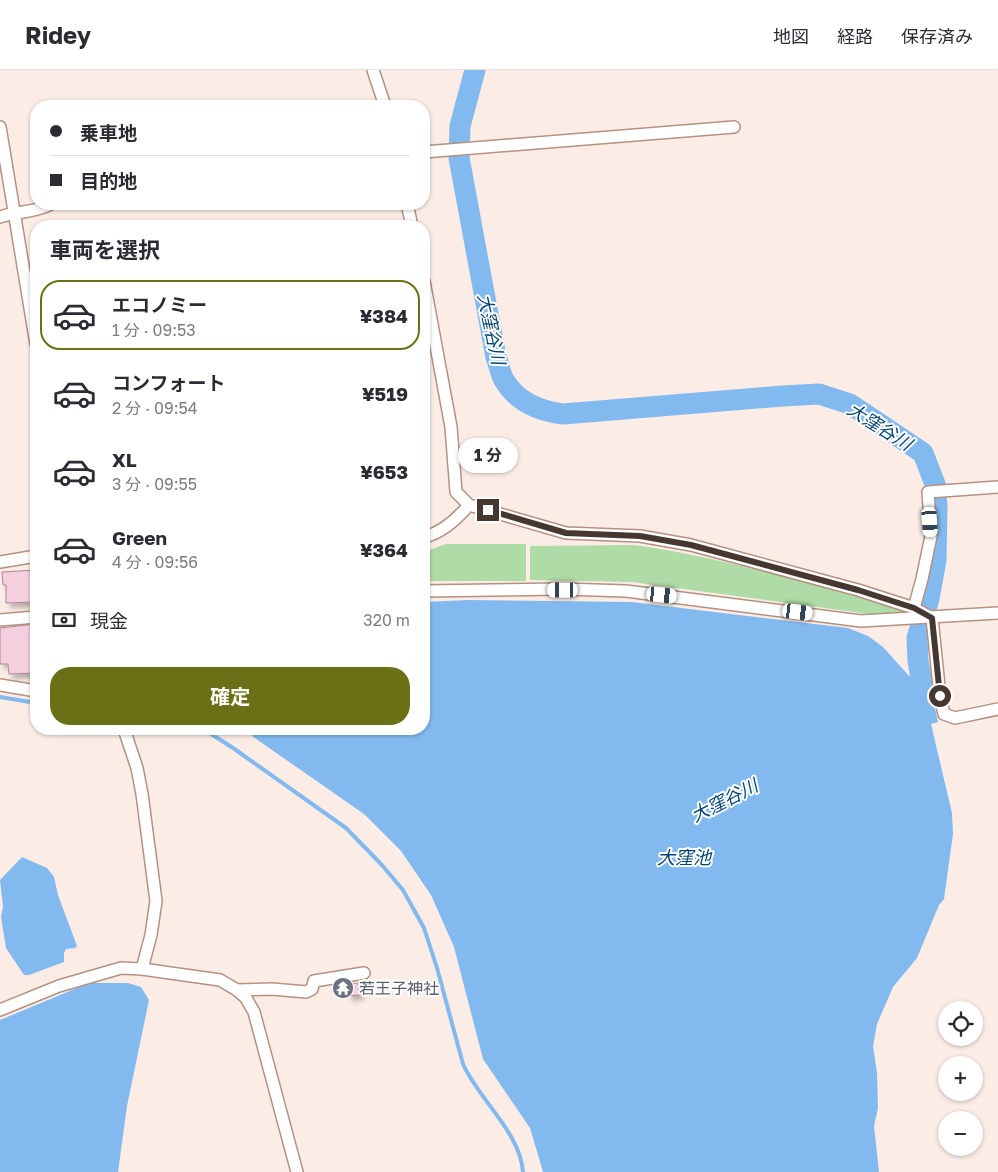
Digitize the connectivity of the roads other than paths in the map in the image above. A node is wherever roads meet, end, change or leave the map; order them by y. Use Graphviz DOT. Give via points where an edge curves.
graph roads {
  1 [pos="373,70"];
  2 [pos="384,100"];
  3 [pos="734,127"];
  4 [pos="0,128"];
  5 [pos="430,152"];
  6 [pos="32,210"];
  7 [pos="14,212"];
  8 [pos="0,217"];
  9 [pos="30,308"];
  10 [pos="430,312"];
  11 [pos="998,487"];
  12 [pos="469,505"];
  13 [pos="430,536"];
  14 [pos="30,557"];
  15 [pos="0,562"];
  16 [pos="430,591"];
  17 [pos="998,613"];
  18 [pos="924,614"];
  19 [pos="30,618"];
  20 [pos="0,620"];
  21 [pos="0,685"];
  22 [pos="30,690"];
  23 [pos="998,709"];
  24 [pos="126,735"];
  25 [pos="142,969"];
  26 [pos="364,973"];
  27 [pos="237,990"];
  28 [pos="0,1010"];
  29 [pos="297,1172"];
  1 -- 2 [label="street"];
  3 -- 5 [label="street"];
  4 -- 7 [label="street"];
  6 -- 7 [label="street"];
  7 -- 8 [label="street"];
  7 -- 9 [label="street"];
  10 -- 12 [label="street" via="452,426 456,492"];
  11 -- 18 [label="street" via="928,492 931,536 922,579"];
  12 -- 13 [label="street" via="457,518"];
  12 -- 18 [label="street" via="566,533 640,536 691,545 858,590"];
  14 -- 15 [label="street"];
  16 -- 18 [label="street" via="626,591 861,621"];
  17 -- 18 [label="street"];
  18 -- 23 [label="street" via="944,714 956,718"];
  19 -- 20 [label="street"];
  21 -- 22 [label="street"];
  24 -- 25 [label="street" via="138,768 156,901"];
  25 -- 27 [label="street" via="220,980"];
  25 -- 28 [label="street" via="107,971"];
  26 -- 27 [label="street" via="314,982 312,989 306,992"];
  27 -- 29 [label="street" via="254,1012"];
}
